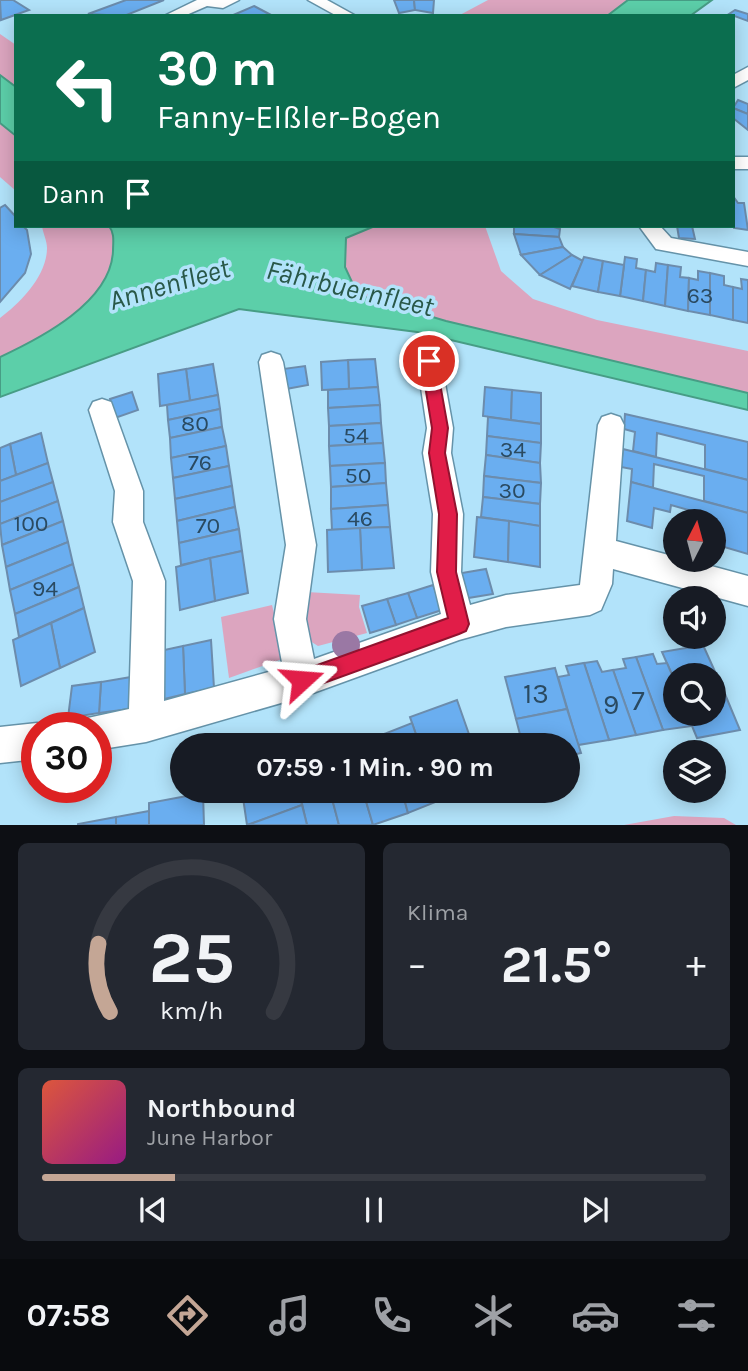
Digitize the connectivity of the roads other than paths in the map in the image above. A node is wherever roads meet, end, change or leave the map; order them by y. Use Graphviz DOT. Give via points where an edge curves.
graph roads {
  1 [pos="315,0"];
  2 [pos="223,7"];
  3 [pos="176,14"];
  4 [pos="345,14"];
  5 [pos="651,228"];
  6 [pos="748,259"];
  7 [pos="429,361"];
  8 [pos="271,362"];
  9 [pos="102,410"];
  10 [pos="611,425"];
  11 [pos="600,551"];
  12 [pos="748,591"];
  13 [pos="459,624"];
  14 [pos="302,680"];
  15 [pos="146,724"];
  16 [pos="112,729"];
  17 [pos="21,743"];
  18 [pos="0,745"];
  1 -- 4 [label="street"];
  2 -- 3 [label="street" via="205,2"];
  5 -- 6 [label="street" via="664,244"];
  7 -- 13 [label="street" via="448,514 446,572"];
  8 -- 14 [label="street" via="301,545 290,619"];
  9 -- 15 [label="street" via="129,491 128,522 149,581"];
  10 -- 11 [label="street"];
  11 -- 12 [label="street"];
  11 -- 13 [label="street" via="590,599 506,611"];
  13 -- 14 [label="street"];
  14 -- 15 [label="street"];
  15 -- 16 [label="street"];
  17 -- 18 [label="street"];
}
